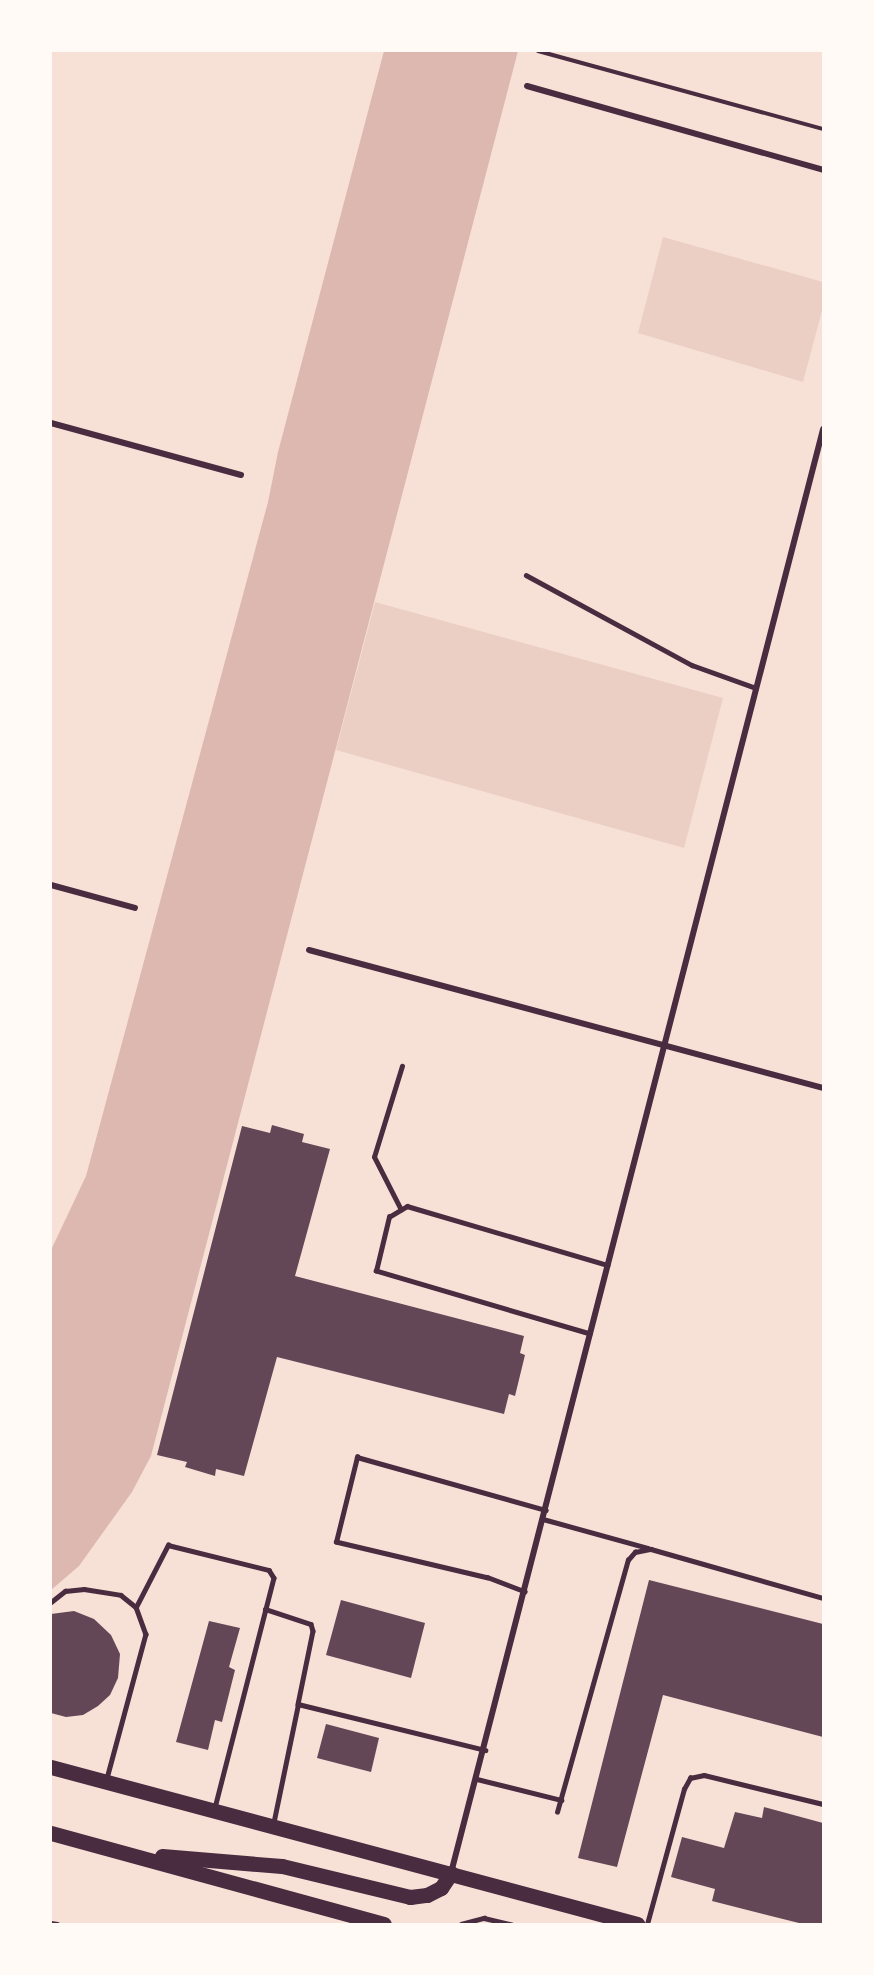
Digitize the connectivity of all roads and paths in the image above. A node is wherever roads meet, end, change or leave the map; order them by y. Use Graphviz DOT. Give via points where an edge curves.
graph roads {
  1 [pos="538,51"];
  2 [pos="527,86"];
  3 [pos="823,129"];
  4 [pos="823,170"];
  5 [pos="51,423"];
  6 [pos="823,429"];
  7 [pos="241,475"];
  8 [pos="526,575"];
  9 [pos="756,688"];
  10 [pos="51,885"];
  11 [pos="135,908"];
  12 [pos="309,950"];
  13 [pos="664,1045"];
  14 [pos="402,1066"];
  15 [pos="823,1088"];
  16 [pos="401,1210"];
  17 [pos="608,1265"];
  18 [pos="590,1334"];
  19 [pos="546,1510"];
  20 [pos="543,1519"];
  21 [pos="651,1549"];
  22 [pos="525,1592"];
  23 [pos="823,1598"];
  24 [pos="51,1602"];
  25 [pos="136,1607"];
  26 [pos="266,1609"];
  27 [pos="298,1704"];
  28 [pos="484,1750"];
  29 [pos="51,1767"];
  30 [pos="477,1779"];
  31 [pos="106,1781"];
  32 [pos="561,1800"];
  33 [pos="823,1804"];
  34 [pos="214,1810"];
  35 [pos="557,1812"];
  36 [pos="273,1826"];
  37 [pos="51,1833"];
  38 [pos="120,1852"];
  39 [pos="451,1873"];
  40 [pos="51,1923"];
  41 [pos="57,1924"];
  42 [pos="384,1924"];
  43 [pos="461,1924"];
  44 [pos="511,1924"];
  45 [pos="637,1924"];
  46 [pos="647,1924"];
  1 -- 3 [label="path"];
  2 -- 4 [label="street"];
  5 -- 7 [label="street"];
  6 -- 9 [label="street"];
  8 -- 9 [label="lane" via="692,665"];
  9 -- 13 [label="street"];
  10 -- 11 [label="street"];
  12 -- 13 [label="street"];
  13 -- 15 [label="street"];
  13 -- 17 [label="street"];
  14 -- 16 [label="lane" via="374,1157"];
  16 -- 17 [label="lane" via="408,1206"];
  16 -- 18 [label="lane" via="389,1217 376,1271"];
  17 -- 18 [label="street"];
  18 -- 19 [label="street"];
  19 -- 20 [label="street"];
  19 -- 22 [label="lane" via="357,1457 336,1542 488,1578"];
  20 -- 21 [label="lane"];
  20 -- 22 [label="street"];
  21 -- 23 [label="lane"];
  21 -- 32 [label="lane" via="635,1552 628,1560"];
  22 -- 28 [label="street"];
  24 -- 25 [label="lane" via="65,1591 84,1589 121,1595"];
  25 -- 26 [label="lane" via="168,1545 269,1570 274,1578"];
  25 -- 31 [label="lane" via="146,1634"];
  26 -- 27 [label="lane" via="311,1624 313,1631"];
  26 -- 34 [label="lane"];
  27 -- 28 [label="lane"];
  27 -- 36 [label="lane"];
  28 -- 30 [label="street"];
  29 -- 31 [label="main road"];
  30 -- 32 [label="lane"];
  30 -- 39 [label="street"];
  31 -- 34 [label="main road"];
  32 -- 35 [label="lane"];
  33 -- 46 [label="lane" via="704,1775 690,1778"];
  34 -- 36 [label="main road"];
  36 -- 39 [label="main road"];
  37 -- 38 [label="main road"];
  38 -- 39 [label="main road" via="282,1866 410,1897 441,1888"];
  38 -- 42 [label="main road"];
  39 -- 45 [label="main road"];
  40 -- 41 [label="lane"];
  43 -- 44 [label="lane" via="484,1918"];
}
